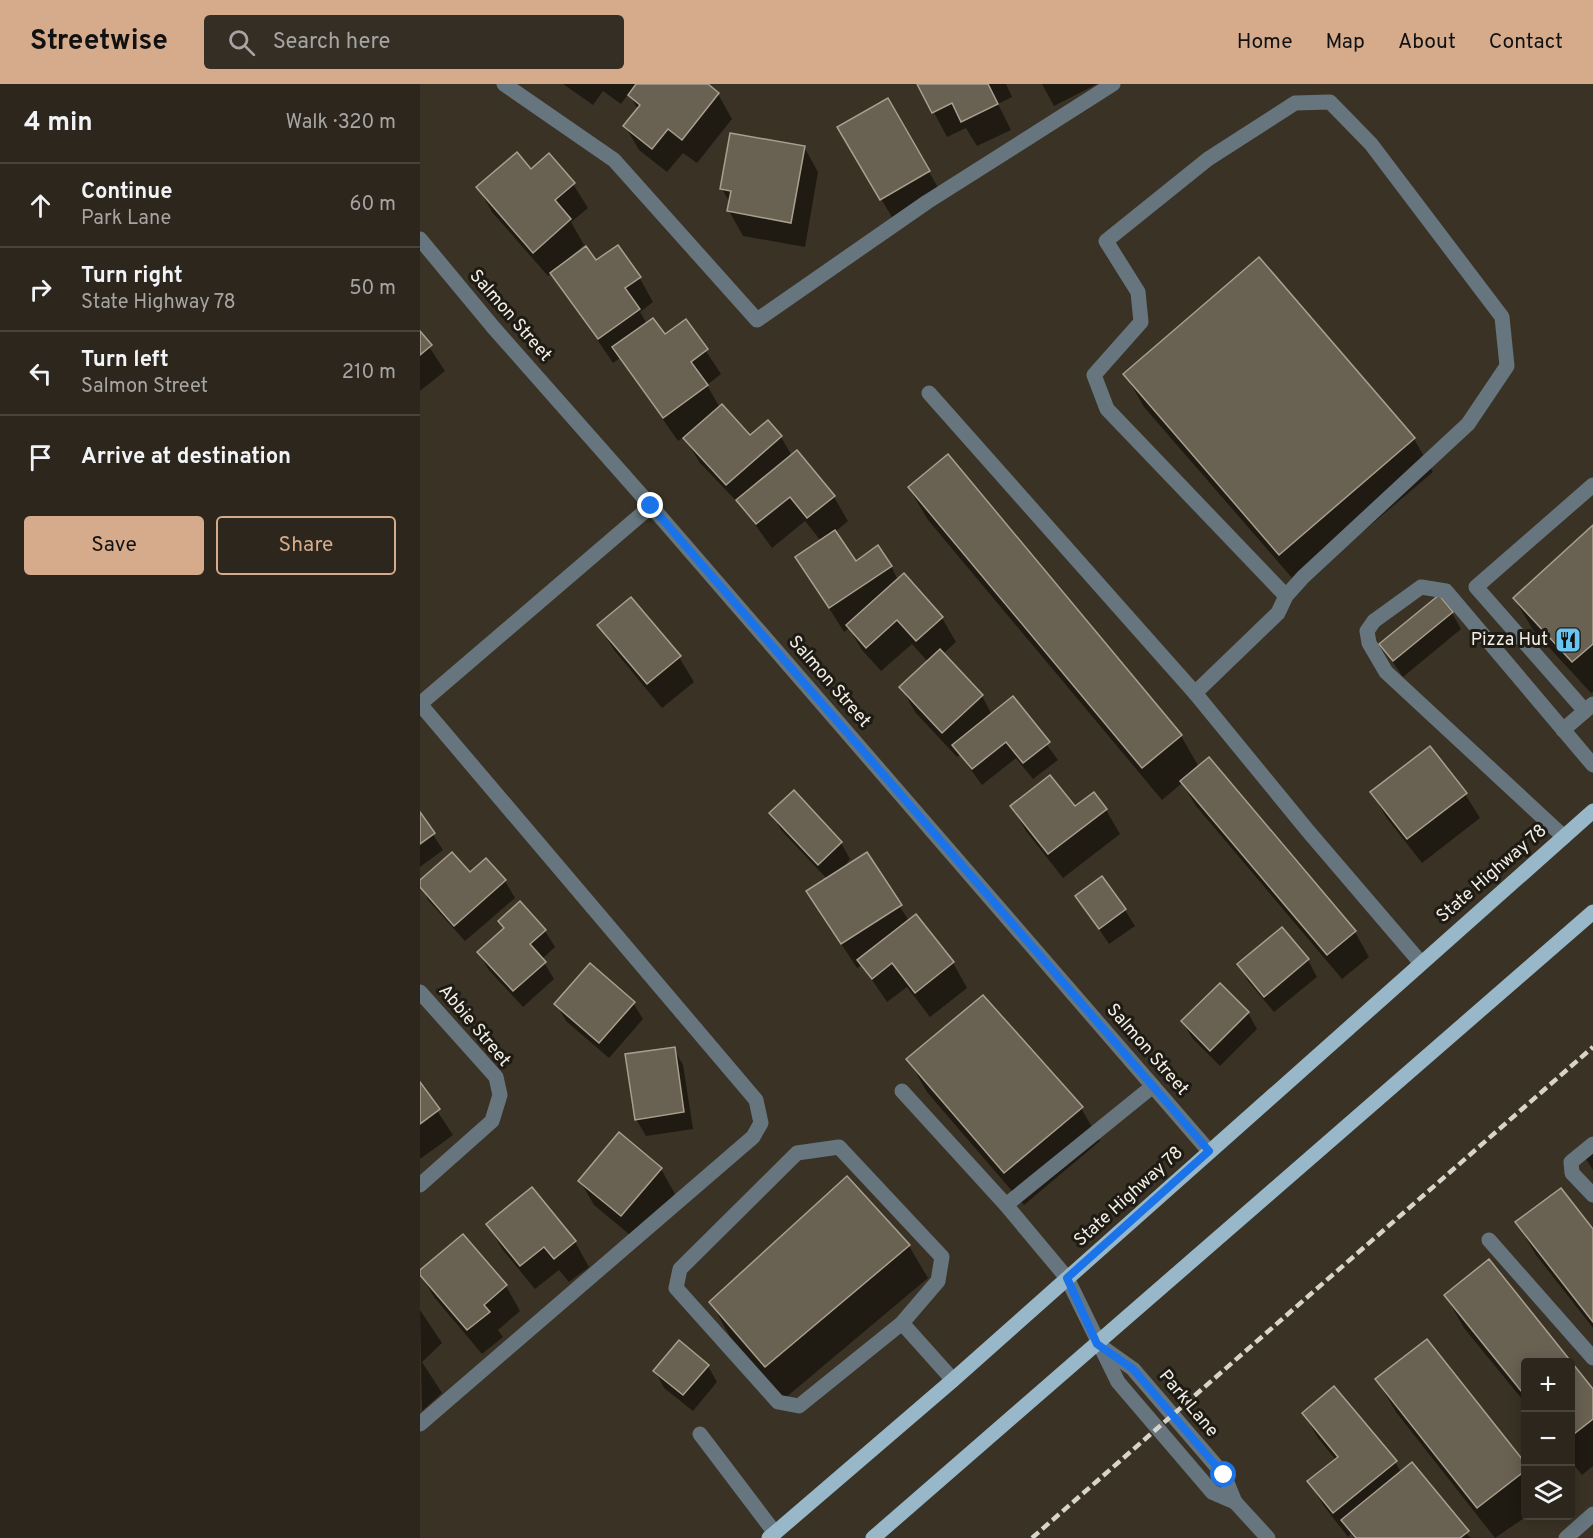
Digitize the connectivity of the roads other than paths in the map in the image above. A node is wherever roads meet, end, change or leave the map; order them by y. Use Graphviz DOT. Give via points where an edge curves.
graph roads {
  1 [pos="504,84"];
  2 [pos="1113,84"];
  3 [pos="420,239"];
  4 [pos="929,393"];
  5 [pos="1593,486"];
  6 [pos="651,506"];
  7 [pos="1286,596"];
  8 [pos="1195,693"];
  9 [pos="420,704"];
  10 [pos="1589,708"];
  11 [pos="1563,730"];
  12 [pos="1593,765"];
  13 [pos="1593,811"];
  14 [pos="1564,837"];
  15 [pos="1593,912"];
  16 [pos="1421,963"];
  17 [pos="420,992"];
  18 [pos="1153,1086"];
  19 [pos="902,1091"];
  20 [pos="1593,1144"];
  21 [pos="1209,1151"];
  22 [pos="420,1185"];
  23 [pos="1593,1195"];
  24 [pos="1006,1205"];
  25 [pos="1489,1240"];
  26 [pos="1067,1278"];
  27 [pos="902,1323"];
  28 [pos="1097,1344"];
  29 [pos="1593,1358"];
  30 [pos="953,1380"];
  31 [pos="420,1424"];
  32 [pos="700,1434"];
  33 [pos="1593,1514"];
  34 [pos="772,1536"];
  35 [pos="873,1538"];
  36 [pos="1268,1538"];
  37 [pos="1566,1538"];
  1 -- 2 [label="street" via="614,160 757,320 927,202"];
  3 -- 6 [label="street, Salmon Street"];
  4 -- 8 [label="street"];
  5 -- 10 [label="street" via="1476,587"];
  6 -- 9 [label="street"];
  6 -- 18 [label="street, Salmon Street"];
  7 -- 7 [label="street" via="1468,424 1507,366 1502,317 1371,144 1330,102 1295,103 1208,159 1106,241 1138,292 1140,321 1094,375 1107,409"];
  7 -- 8 [label="street" via="1278,613"];
  8 -- 16 [label="street"];
  9 -- 31 [label="street" via="756,1100 761,1123 753,1137"];
  10 -- 11 [label="street"];
  11 -- 12 [label="street"];
  11 -- 14 [label="street" via="1446,591 1420,587 1374,621 1367,631 1386,672"];
  13 -- 14 [label="main road, State Highway 78"];
  14 -- 16 [label="main road, State Highway 78"];
  15 -- 28 [label="main road"];
  16 -- 21 [label="main road, State Highway 78"];
  17 -- 22 [label="street, Abbie Street" via="496,1077 500,1095 492,1121"];
  18 -- 21 [label="street, Salmon Street"];
  18 -- 24 [label="street"];
  19 -- 24 [label="street"];
  20 -- 23 [label="street" via="1571,1162 1572,1173"];
  21 -- 26 [label="main road, State Highway 78"];
  24 -- 26 [label="street"];
  25 -- 29 [label="street"];
  26 -- 28 [label="street"];
  26 -- 30 [label="main road, State Highway 78"];
  27 -- 27 [label="street" via="799,1406 778,1402 676,1288 680,1269 797,1153 839,1147 942,1257 938,1281"];
  27 -- 30 [label="street"];
  28 -- 35 [label="main road"];
  28 -- 36 [label="street" via="1118,1382 1212,1492 1235,1502"];
  30 -- 34 [label="main road, State Highway 78"];
  32 -- 34 [label="street"];
  33 -- 37 [label="street"];
}
